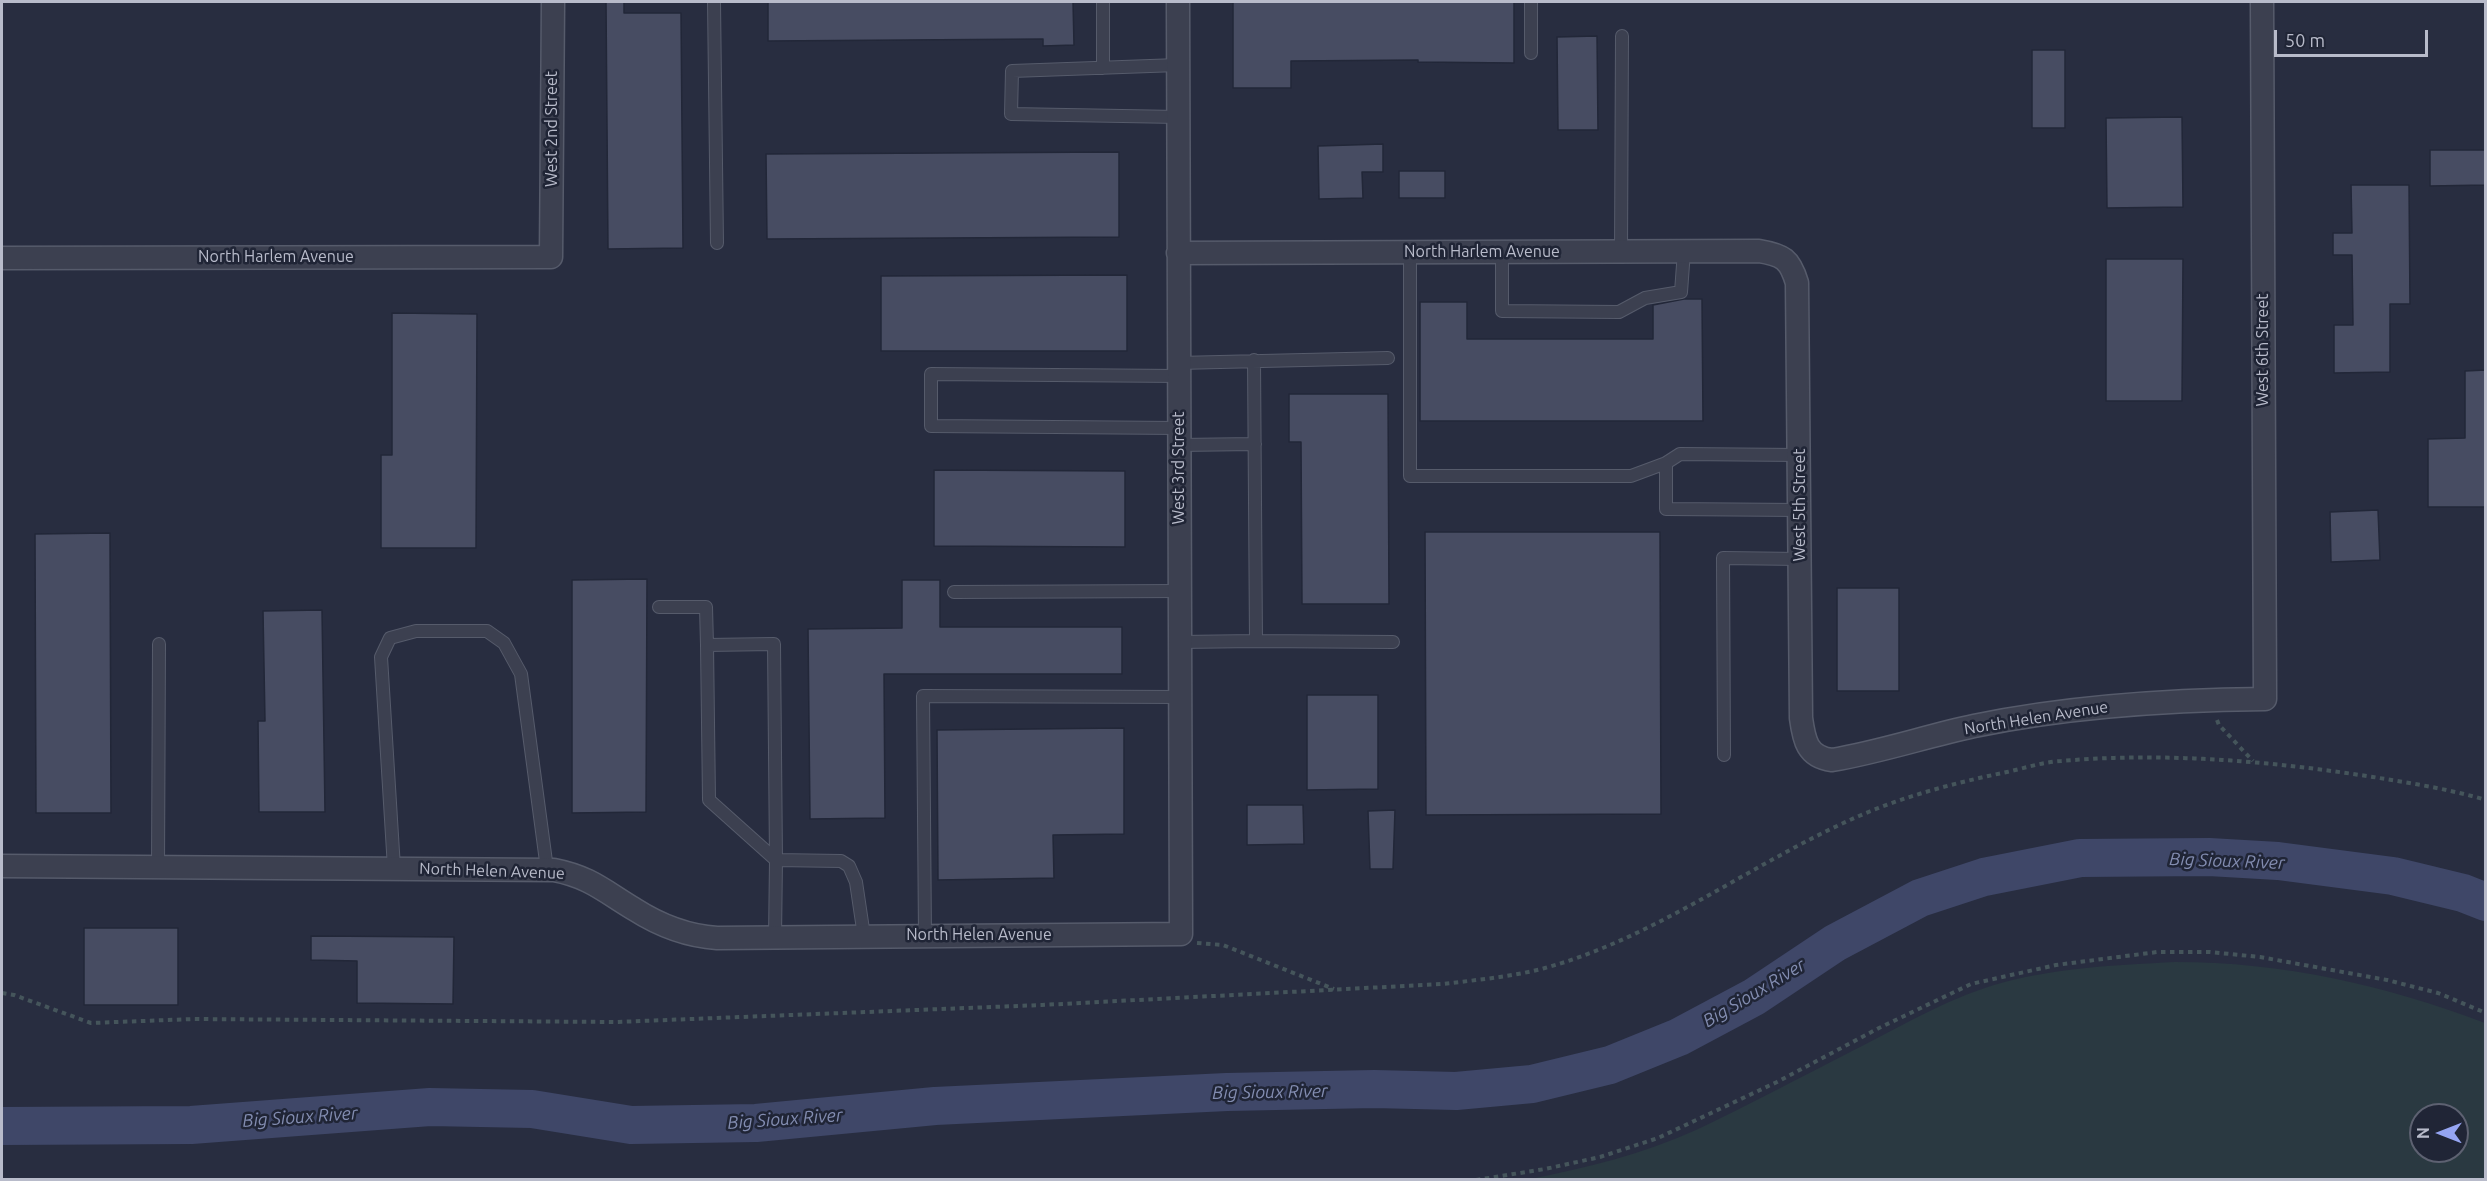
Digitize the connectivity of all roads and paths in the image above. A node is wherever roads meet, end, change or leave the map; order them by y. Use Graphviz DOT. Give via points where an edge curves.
graph roads {
  1 [pos="553,2"];
  2 [pos="714,2"];
  3 [pos="1102,2"];
  4 [pos="1178,2"];
  5 [pos="1531,2"];
  6 [pos="2262,2"];
  7 [pos="1622,36"];
  8 [pos="1531,52"];
  9 [pos="1178,64"];
  10 [pos="1103,68"];
  11 [pos="1178,117"];
  12 [pos="717,243"];
  13 [pos="1621,251"];
  14 [pos="1684,251"];
  15 [pos="1410,252"];
  16 [pos="1502,252"];
  17 [pos="1178,253"];
  18 [pos="551,257"];
  19 [pos="2,258"];
  20 [pos="1784,258"];
  21 [pos="1388,358"];
  22 [pos="1254,360"];
  23 [pos="1178,369"];
  24 [pos="1178,436"];
  25 [pos="1255,444"];
  26 [pos="1799,455"];
  27 [pos="1666,463"];
  28 [pos="1800,510"];
  29 [pos="1800,559"];
  30 [pos="1180,591"];
  31 [pos="954,592"];
  32 [pos="659,608"];
  33 [pos="1256,641"];
  34 [pos="1180,642"];
  35 [pos="1393,642"];
  36 [pos="159,644"];
  37 [pos="708,645"];
  38 [pos="1180,696"];
  39 [pos="2209,699"];
  40 [pos="2265,699"];
  41 [pos="1812,754"];
  42 [pos="1724,755"];
  43 [pos="2254,762"];
  44 [pos="2486,800"];
  45 [pos="776,860"];
  46 [pos="2,867"];
  47 [pos="158,867"];
  48 [pos="394,868"];
  49 [pos="547,869"];
  50 [pos="1181,934"];
  51 [pos="864,936"];
  52 [pos="925,936"];
  53 [pos="775,938"];
  54 [pos="1338,990"];
  55 [pos="2,993"];
  56 [pos="2486,1013"];
  57 [pos="1476,1179"];
  1 -- 18 [label="street, West 2nd Street"];
  2 -- 12 [label="lane"];
  3 -- 10 [label="lane"];
  4 -- 9 [label="street, West 3rd Street"];
  5 -- 8 [label="lane"];
  6 -- 40 [label="street, West 6th Street"];
  7 -- 13 [label="lane"];
  9 -- 10 [label="lane"];
  9 -- 11 [label="street, West 3rd Street"];
  10 -- 11 [label="lane" via="1012,71 1011,114"];
  11 -- 17 [label="street, West 3rd Street"];
  13 -- 14 [label="street, North Harlem Avenue"];
  13 -- 16 [label="street, North Harlem Avenue"];
  14 -- 16 [label="lane" via="1681,292 1645,298 1619,312 1502,311"];
  14 -- 20 [label="street, North Harlem Avenue" via="1759,251"];
  15 -- 16 [label="street, North Harlem Avenue"];
  15 -- 17 [label="street, North Harlem Avenue"];
  15 -- 27 [label="lane" via="1410,476 1631,476"];
  17 -- 23 [label="street, West 3rd Street"];
  18 -- 19 [label="street, North Harlem Avenue"];
  20 -- 26 [label="street, West 5th Street" via="1793,268 1797,283"];
  21 -- 22 [label="lane"];
  22 -- 23 [label="lane"];
  22 -- 25 [label="lane"];
  23 -- 24 [label="street, West 3rd Street"];
  23 -- 24 [label="lane" via="931,374 931,426"];
  24 -- 25 [label="lane"];
  24 -- 30 [label="street, West 3rd Street"];
  25 -- 33 [label="lane"];
  26 -- 27 [label="lane" via="1680,454"];
  26 -- 28 [label="street, West 5th Street"];
  27 -- 28 [label="lane" via="1666,509"];
  28 -- 29 [label="street, West 5th Street"];
  29 -- 41 [label="street, West 5th Street" via="1801,718 1806,745"];
  29 -- 42 [label="lane" via="1723,558"];
  30 -- 31 [label="lane"];
  30 -- 34 [label="street, West 3rd Street"];
  32 -- 37 [label="lane" via="706,607"];
  33 -- 34 [label="lane"];
  33 -- 35 [label="lane"];
  34 -- 38 [label="street, West 3rd Street"];
  36 -- 47 [label="lane"];
  37 -- 45 [label="lane" via="709,800"];
  37 -- 45 [label="lane" via="774,644"];
  38 -- 50 [label="street, West 3rd Street"];
  38 -- 52 [label="lane" via="923,696"];
  39 -- 40 [label="street, North Helen Avenue"];
  39 -- 41 [label="street, North Helen Avenue" via="2094,707 2035,716 1832,760"];
  39 -- 43 [label="path" via="2219,725"];
  43 -- 44 [label="path" via="2413,784"];
  43 -- 54 [label="path" via="2193,758 2058,761 1919,793 1796,845 1638,932 1585,955 1506,976"];
  45 -- 51 [label="lane" via="841,861 849,866 856,882"];
  45 -- 53 [label="lane"];
  46 -- 47 [label="street, North Helen Avenue"];
  47 -- 48 [label="street, North Helen Avenue"];
  48 -- 49 [label="street, North Helen Avenue"];
  48 -- 49 [label="lane" via="381,657 390,638 416,631 487,631 504,643 521,674"];
  49 -- 53 [label="street, North Helen Avenue" via="573,873 596,883 634,909 696,937"];
  50 -- 52 [label="street, North Helen Avenue"];
  50 -- 54 [label="path" via="1198,944 1222,945"];
  51 -- 52 [label="street, North Helen Avenue"];
  51 -- 53 [label="street, North Helen Avenue"];
  54 -- 55 [label="path" via="616,1023 194,1019 91,1023"];
  56 -- 57 [label="path" via="2438,993 2387,980 2260,957 2157,952 2055,965 1971,984 1658,1138 1600,1157"];
}
